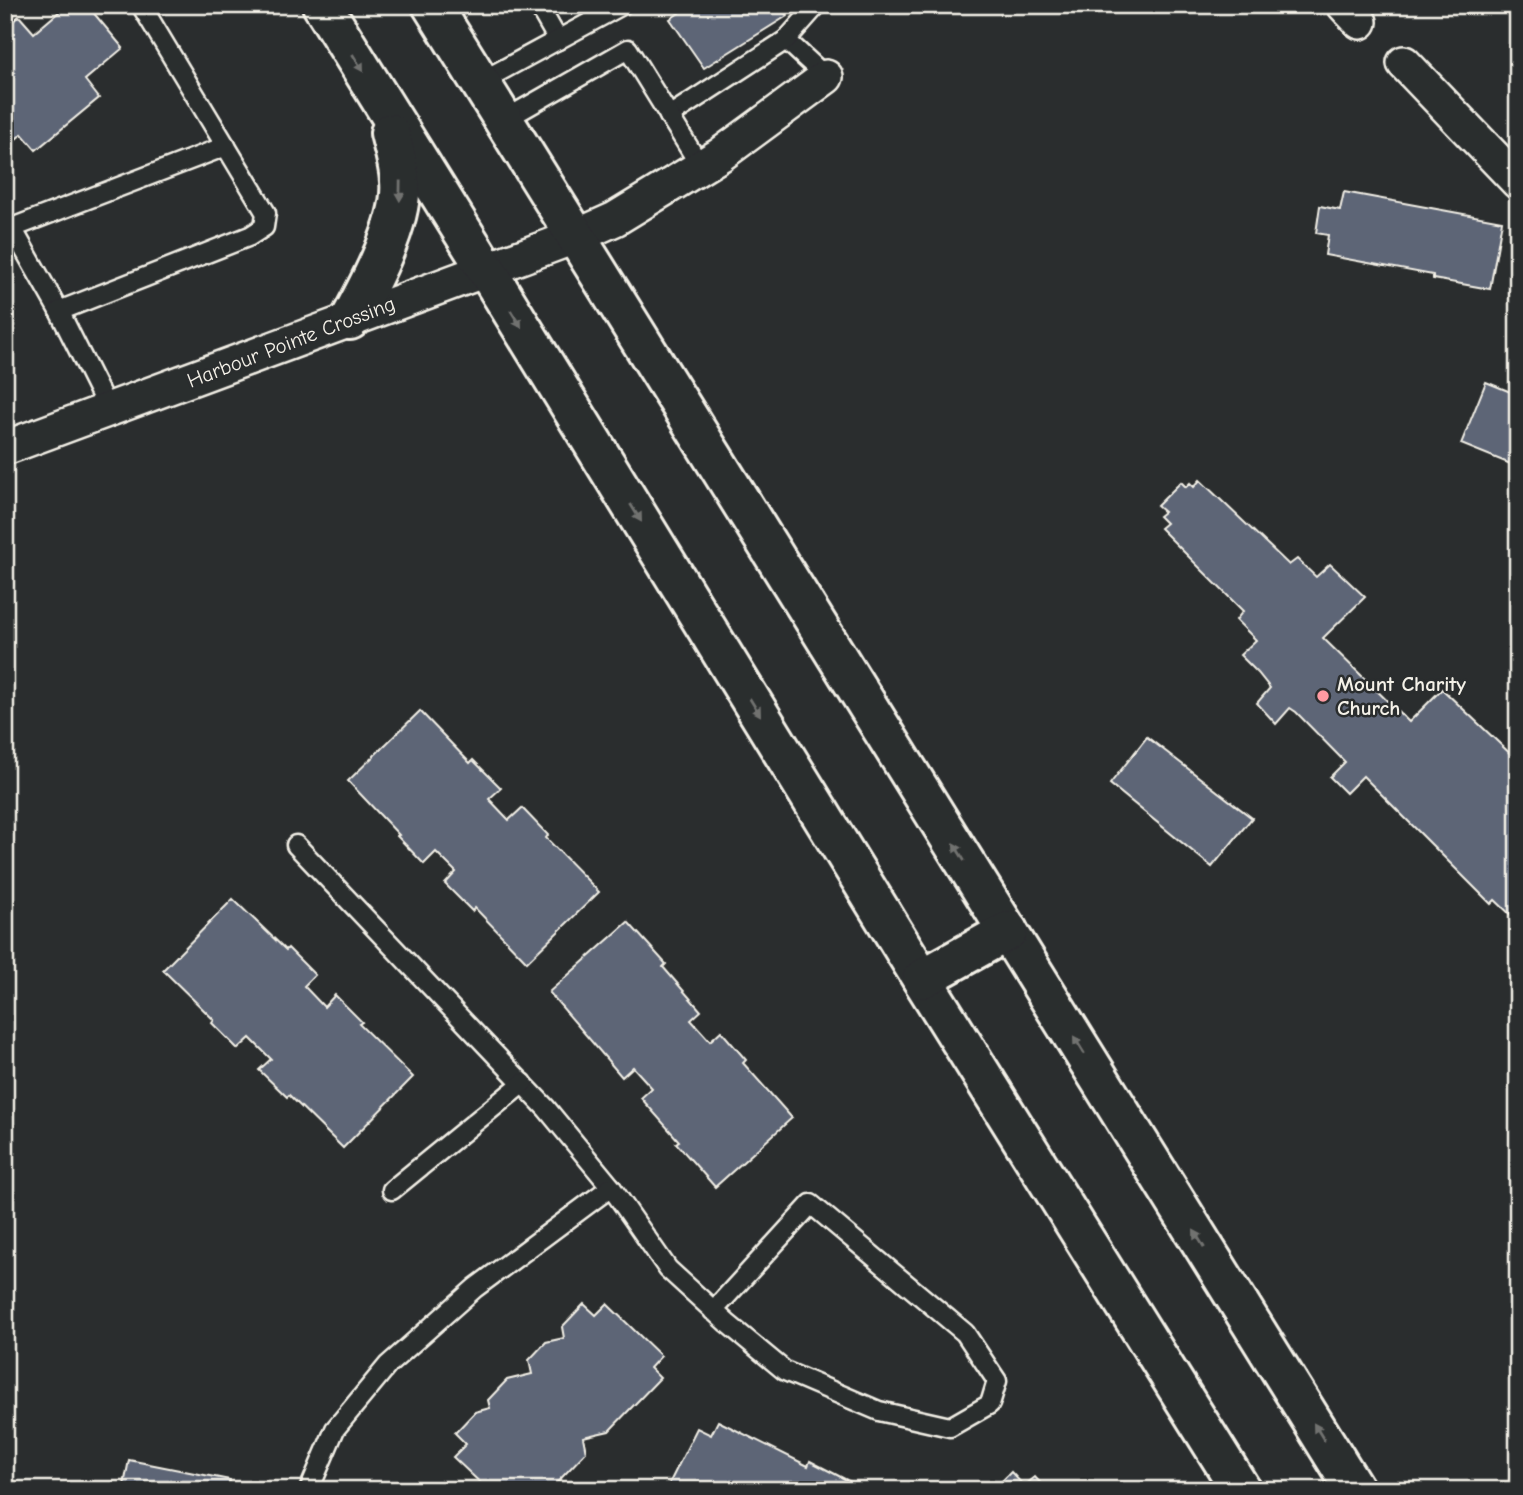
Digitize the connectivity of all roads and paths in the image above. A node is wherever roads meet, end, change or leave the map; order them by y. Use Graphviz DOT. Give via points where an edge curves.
graph roads {
  1 [pos="141,5"];
  2 [pos="322,5"];
  3 [pos="538,5"];
  4 [pos="622,5"];
  5 [pos="817,5"];
  6 [pos="439,8"];
  7 [pos="558,40"];
  8 [pos="786,40"];
  9 [pos="1404,63"];
  10 [pos="826,77"];
  11 [pos="481,82"];
  12 [pos="381,100"];
  13 [pos="669,116"];
  14 [pos="504,120"];
  15 [pos="226,146"];
  16 [pos="701,167"];
  17 [pos="1518,182"];
  18 [pos="8,223"];
  19 [pos="577,236"];
  20 [pos="486,269"];
  21 [pos="59,311"];
  22 [pos="350,320"];
  23 [pos="109,411"];
  24 [pos="5,448"];
  25 [pos="296,845"];
  26 [pos="1009,931"];
  27 [pos="922,979"];
  28 [pos="523,1083"];
  29 [pos="611,1187"];
  30 [pos="392,1190"];
  31 [pos="713,1311"];
  32 [pos="309,1490"];
  33 [pos="1241,1490"];
  34 [pos="1355,1490"];
  1 -- 15 [label="lane"];
  2 -- 12 [label="main road, one-way"];
  3 -- 7 [label="lane"];
  4 -- 7 [label="lane"];
  5 -- 8 [label="lane"];
  6 -- 11 [label="main road"];
  7 -- 11 [label="lane"];
  8 -- 10 [label="lane"];
  8 -- 13 [label="lane"];
  9 -- 17 [label="street"];
  10 -- 16 [label="street, Harbour Pointe Crossing"];
  11 -- 14 [label="main road"];
  12 -- 20 [label="main road"];
  12 -- 22 [label="main road, one-way" via="401,183 399,202 382,256"];
  13 -- 14 [label="lane" via="628,49"];
  13 -- 16 [label="lane"];
  14 -- 19 [label="main road"];
  15 -- 18 [label="lane"];
  15 -- 21 [label="lane" via="266,214 264,228"];
  16 -- 19 [label="street, Harbour Pointe Crossing" via="615,219"];
  18 -- 21 [label="lane"];
  19 -- 20 [label="street, Harbour Pointe Crossing"];
  26 -- 19 [label="main road, one-way"];
  20 -- 22 [label="street, Harbour Pointe Crossing"];
  20 -- 27 [label="main road, one-way"];
  21 -- 23 [label="lane"];
  22 -- 23 [label="street, Harbour Pointe Crossing"];
  23 -- 24 [label="street, Harbour Pointe Crossing"];
  25 -- 28 [label="lane"];
  26 -- 27 [label="main road"];
  34 -- 26 [label="main road, one-way"];
  27 -- 33 [label="main road"];
  28 -- 29 [label="lane"];
  28 -- 30 [label="lane"];
  29 -- 31 [label="lane" via="668,1269"];
  29 -- 32 [label="lane" via="475,1288 388,1365 335,1429"];
  31 -- 31 [label="lane" via="811,1204 965,1333 997,1381 990,1404 950,1427 879,1410 785,1371"];
}
